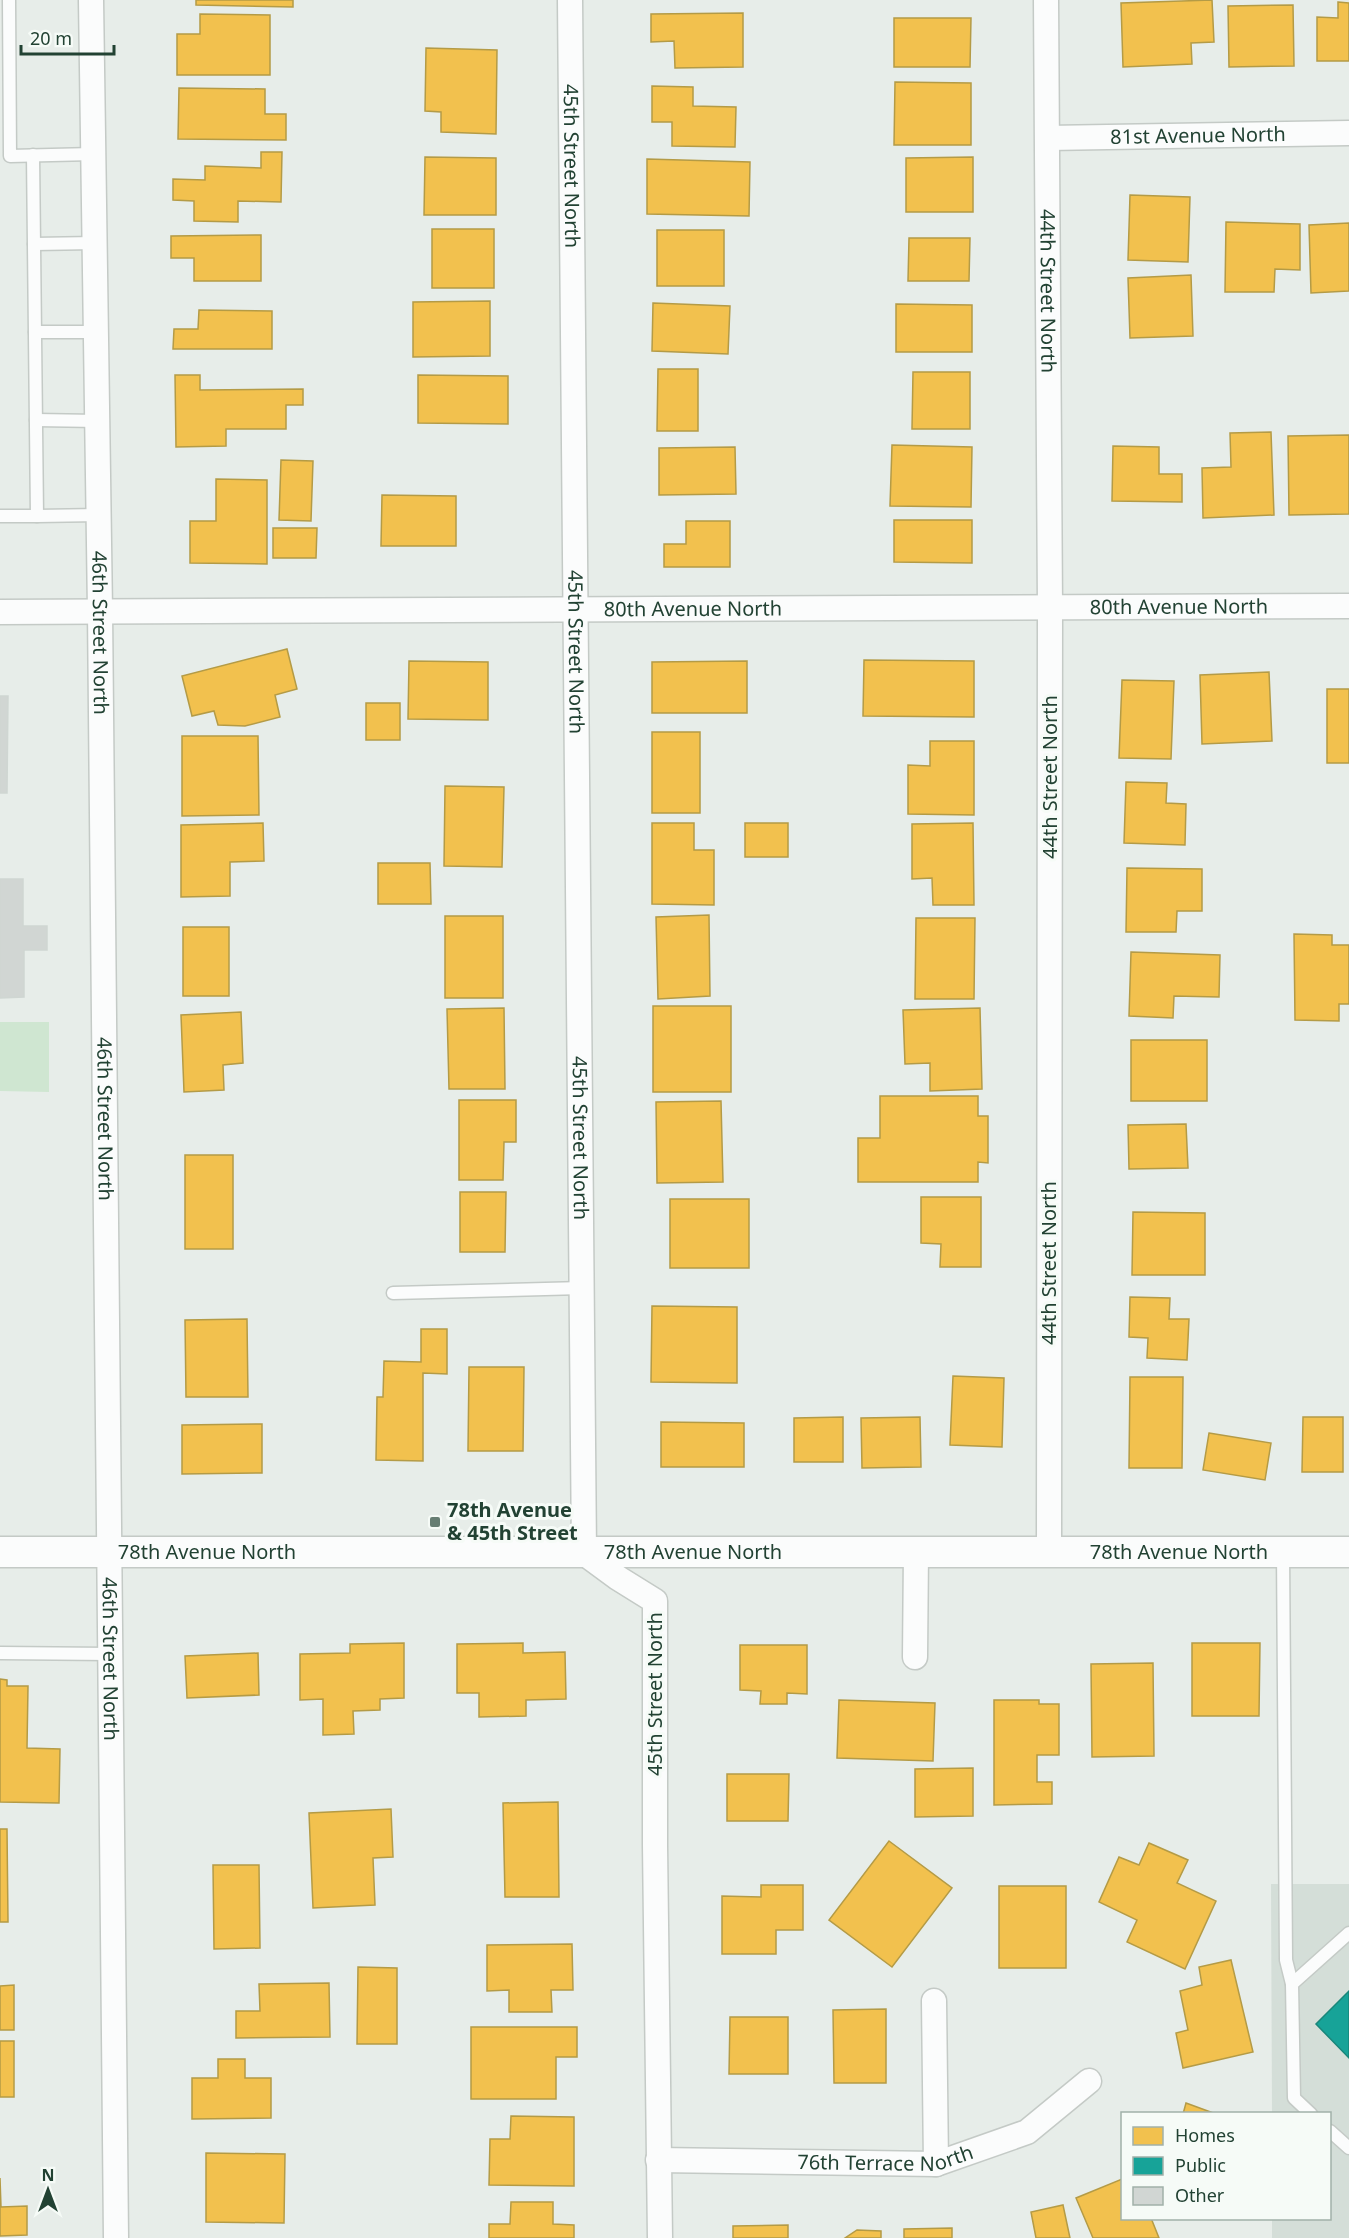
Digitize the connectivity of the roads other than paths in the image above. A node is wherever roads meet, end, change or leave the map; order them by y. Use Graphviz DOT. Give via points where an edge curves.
graph roads {
  1 [pos="9,0"];
  2 [pos="91,0"];
  3 [pos="570,0"];
  4 [pos="1046,0"];
  5 [pos="5,67"];
  6 [pos="1349,133"];
  7 [pos="1048,138"];
  8 [pos="93,154"];
  9 [pos="33,155"];
  10 [pos="5,156"];
  11 [pos="95,243"];
  12 [pos="34,244"];
  13 [pos="35,332"];
  14 [pos="96,332"];
  15 [pos="36,420"];
  16 [pos="98,422"];
  17 [pos="99,515"];
  18 [pos="0,516"];
  19 [pos="37,516"];
  20 [pos="1349,606"];
  21 [pos="1050,608"];
  22 [pos="100,611"];
  23 [pos="0,612"];
  24 [pos="575,612"];
  25 [pos="582,1288"];
  26 [pos="393,1293"];
  27 [pos="110,1551"];
  28 [pos="0,1552"];
  29 [pos="916,1552"];
  30 [pos="1283,1552"];
  31 [pos="1349,1552"];
  32 [pos="584,1553"];
  33 [pos="1049,1553"];
  34 [pos="0,1653"];
  35 [pos="110,1654"];
  36 [pos="915,1657"];
  37 [pos="1349,1934"];
  38 [pos="1292,1984"];
  39 [pos="934,2001"];
  40 [pos="1089,2081"];
  41 [pos="1309,2112"];
  42 [pos="1331,2133"];
  43 [pos="1349,2148"];
  44 [pos="658,2160"];
  45 [pos="936,2164"];
  46 [pos="116,2238"];
  47 [pos="660,2238"];
  1 -- 5 [label="lane"];
  2 -- 8 [label="street, 46th Street North"];
  3 -- 24 [label="street, 45th Street North"];
  4 -- 7 [label="street, 44th Street North"];
  5 -- 10 [label="lane"];
  6 -- 7 [label="street, 81st Avenue North"];
  7 -- 21 [label="street, 44th Street North"];
  8 -- 9 [label="lane"];
  8 -- 11 [label="street, 46th Street North"];
  9 -- 10 [label="lane"];
  9 -- 12 [label="lane"];
  11 -- 12 [label="lane"];
  11 -- 14 [label="street, 46th Street North"];
  12 -- 13 [label="lane"];
  13 -- 14 [label="lane"];
  13 -- 15 [label="lane"];
  14 -- 16 [label="street, 46th Street North"];
  15 -- 16 [label="lane"];
  15 -- 19 [label="lane"];
  16 -- 17 [label="street, 46th Street North"];
  17 -- 19 [label="lane"];
  17 -- 22 [label="street, 46th Street North"];
  18 -- 19 [label="lane"];
  20 -- 21 [label="street, 80th Avenue North"];
  21 -- 24 [label="street, 80th Avenue North"];
  21 -- 33 [label="street, 44th Street North"];
  22 -- 23 [label="street, 80th Avenue North"];
  22 -- 24 [label="street, 80th Avenue North"];
  22 -- 27 [label="street, 46th Street North"];
  24 -- 25 [label="street, 45th Street North"];
  25 -- 26 [label="lane"];
  25 -- 32 [label="street, 45th Street North"];
  27 -- 28 [label="street, 78th Avenue North"];
  27 -- 32 [label="street, 78th Avenue North"];
  27 -- 35 [label="street, 46th Street North"];
  29 -- 32 [label="street, 78th Avenue North"];
  29 -- 33 [label="street, 78th Avenue North"];
  29 -- 36 [label="street"];
  30 -- 31 [label="street, 78th Avenue North"];
  30 -- 33 [label="street, 78th Avenue North"];
  30 -- 38 [label="lane" via="1286,1960"];
  32 -- 44 [label="street, 45th Street North" via="655,1600"];
  34 -- 35 [label="lane"];
  35 -- 46 [label="street, 46th Street North"];
  37 -- 38 [label="lane"];
  38 -- 41 [label="lane" via="1294,2098"];
  39 -- 45 [label="street"];
  40 -- 45 [label="street, 76th Terrace North" via="1027,2132"];
  42 -- 43 [label="lane"];
  44 -- 45 [label="street, 76th Terrace North"];
  44 -- 47 [label="street, 45th Street North"];
}
